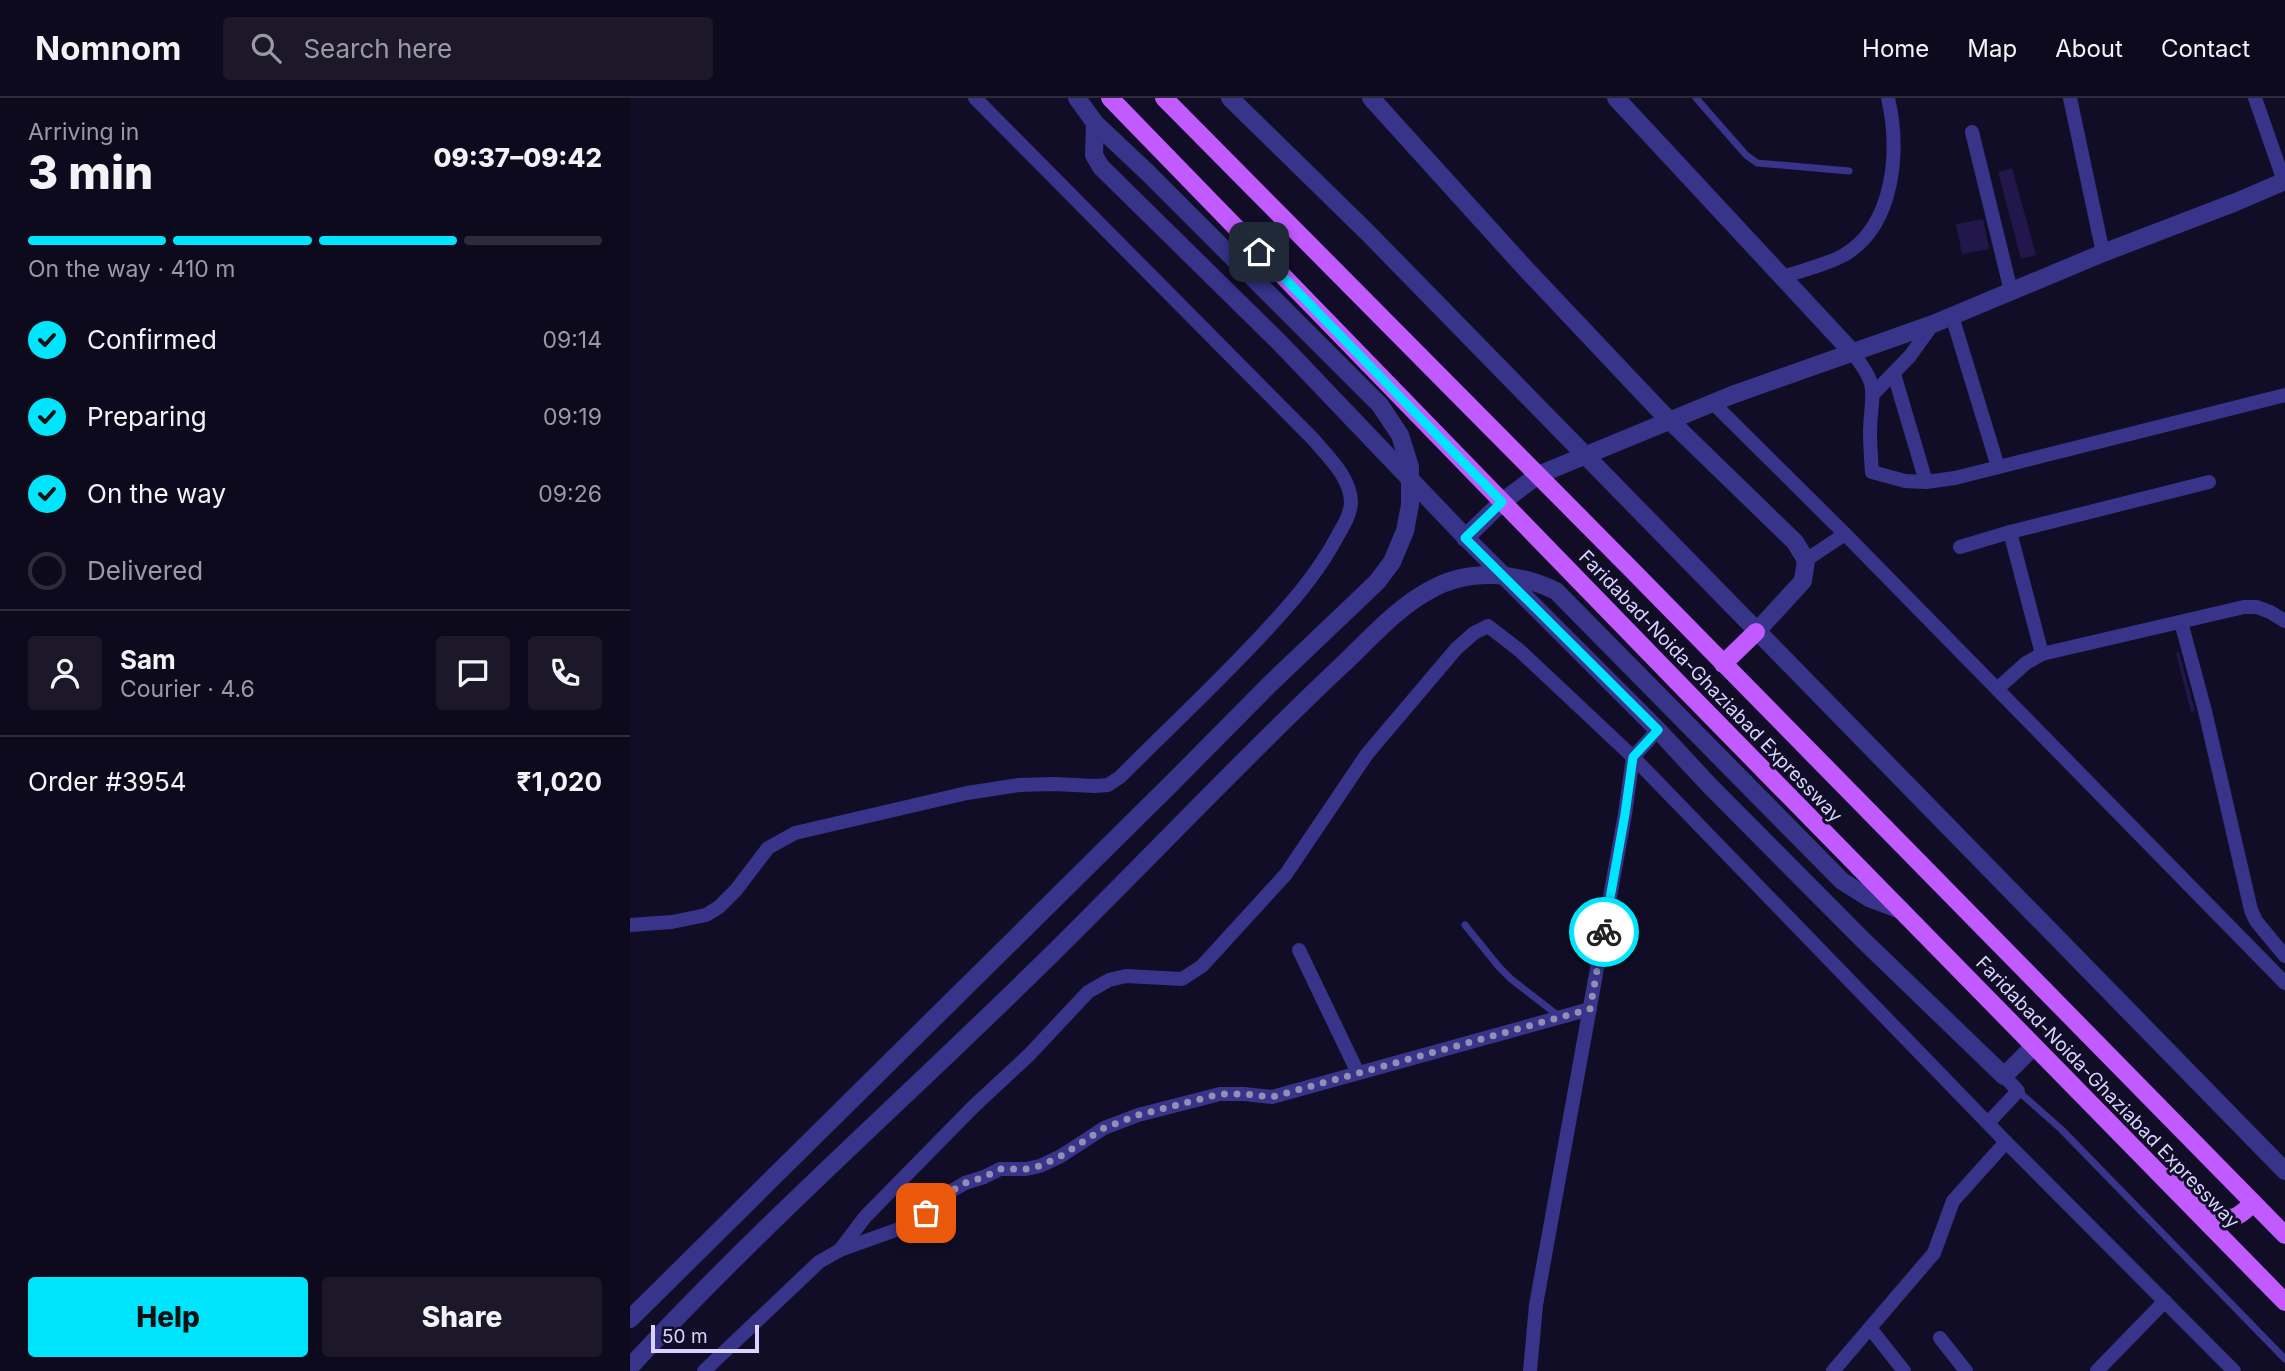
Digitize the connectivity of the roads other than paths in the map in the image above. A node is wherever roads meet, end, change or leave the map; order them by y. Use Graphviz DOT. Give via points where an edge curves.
graph roads {
  1 [pos="975,98"];
  2 [pos="1077,98"];
  3 [pos="1110,98"];
  4 [pos="1164,98"];
  5 [pos="1230,98"];
  6 [pos="1371,98"];
  7 [pos="1616,98"];
  8 [pos="1696,98"];
  9 [pos="1888,98"];
  10 [pos="2070,98"];
  11 [pos="2255,98"];
  12 [pos="1095,123"];
  13 [pos="1972,132"];
  14 [pos="1849,171"];
  15 [pos="2285,181"];
  16 [pos="2103,253"];
  17 [pos="1783,277"];
  18 [pos="2011,291"];
  19 [pos="1952,316"];
  20 [pos="1933,324"];
  21 [pos="1852,352"];
  22 [pos="1894,374"];
  23 [pos="1874,393"];
  24 [pos="2285,395"];
  25 [pos="1713,403"];
  26 [pos="1671,421"];
  27 [pos="1586,456"];
  28 [pos="1998,467"];
  29 [pos="1538,475"];
  30 [pos="1926,482"];
  31 [pos="2209,482"];
  32 [pos="1502,502"];
  33 [pos="2010,532"];
  34 [pos="1845,534"];
  35 [pos="1465,538"];
  36 [pos="1960,547"];
  37 [pos="1806,560"];
  38 [pos="1512,577"];
  39 [pos="2285,621"];
  40 [pos="2181,622"];
  41 [pos="1756,632"];
  42 [pos="2042,654"];
  43 [pos="1723,664"];
  44 [pos="1997,689"];
  45 [pos="1658,730"];
  46 [pos="1633,757"];
  47 [pos="1900,910"];
  48 [pos="630,925"];
  49 [pos="1465,925"];
  50 [pos="1299,950"];
  51 [pos="2285,956"];
  52 [pos="2285,982"];
  53 [pos="1590,1009"];
  54 [pos="1560,1017"];
  55 [pos="2034,1046"];
  56 [pos="1359,1073"];
  57 [pos="2004,1076"];
  58 [pos="2018,1091"];
  59 [pos="1988,1123"];
  60 [pos="2006,1142"];
  61 [pos="2284,1168"];
  62 [pos="2159,1174"];
  63 [pos="2253,1203"];
  64 [pos="2285,1235"];
  65 [pos="839,1250"];
  66 [pos="2165,1301"];
  67 [pos="2285,1302"];
  68 [pos="630,1319"];
  69 [pos="1870,1328"];
  70 [pos="1940,1338"];
  71 [pos="2285,1359"];
  72 [pos="630,1367"];
  73 [pos="704,1371"];
  74 [pos="1530,1371"];
  75 [pos="1833,1371"];
  76 [pos="1903,1371"];
  77 [pos="1966,1371"];
  78 [pos="2097,1371"];
  79 [pos="2234,1371"];
  1 -- 48 [label="street" via="1314,440 1339,469 1349,490 1349,516 1328,554 1287,607 1236,663 1108,785 1019,785 795,833 768,848 736,890 706,915"];
  2 -- 12 [label="street"];
  3 -- 32 [label="main road, Faridabad-Noida-Ghaziabad Expressway"];
  4 -- 29 [label="main road, Faridabad-Noida-Ghaziabad Expressway"];
  5 -- 27 [label="street"];
  6 -- 26 [label="street"];
  7 -- 17 [label="street"];
  8 -- 14 [label="lane" via="1757,163"];
  9 -- 17 [label="street" via="1893,163 1887,199 1876,224 1858,246 1842,256"];
  10 -- 16 [label="street"];
  11 -- 15 [label="street"];
  12 -- 35 [label="street" via="1094,155 1101,167 1281,344"];
  12 -- 68 [label="street" via="1380,405 1400,435 1410,467 1405,531 1392,562 1377,582"];
  13 -- 18 [label="street"];
  15 -- 16 [label="street"];
  16 -- 18 [label="street"];
  17 -- 21 [label="street"];
  18 -- 19 [label="street"];
  19 -- 20 [label="street"];
  19 -- 28 [label="street"];
  20 -- 21 [label="street"];
  20 -- 22 [label="street"];
  21 -- 23 [label="street"];
  21 -- 25 [label="street"];
  22 -- 23 [label="street"];
  22 -- 30 [label="street"];
  23 -- 30 [label="street" via="1872,472"];
  24 -- 28 [label="street"];
  25 -- 26 [label="street"];
  25 -- 34 [label="street"];
  26 -- 27 [label="street"];
  26 -- 37 [label="street" via="1795,542"];
  27 -- 29 [label="street"];
  27 -- 41 [label="street"];
  28 -- 30 [label="street"];
  29 -- 32 [label="street"];
  29 -- 43 [label="main road, Faridabad-Noida-Ghaziabad Expressway"];
  31 -- 33 [label="street"];
  32 -- 35 [label="street"];
  32 -- 47 [label="main road, Faridabad-Noida-Ghaziabad Expressway"];
  33 -- 36 [label="street"];
  33 -- 42 [label="street"];
  34 -- 37 [label="street"];
  34 -- 44 [label="street"];
  35 -- 38 [label="street"];
  37 -- 41 [label="street" via="1803,581"];
  38 -- 45 [label="street"];
  38 -- 47 [label="street" via="1535,581 1556,592 1842,881"];
  38 -- 72 [label="street" via="1457,578 1402,610 1294,710 1071,936 691,1301"];
  39 -- 40 [label="street" via="2257,607 2244,607"];
  40 -- 42 [label="street"];
  40 -- 51 [label="street" via="2251,910"];
  41 -- 43 [label="main road"];
  41 -- 61 [label="street"];
  42 -- 44 [label="street"];
  43 -- 63 [label="main road, Faridabad-Noida-Ghaziabad Expressway"];
  44 -- 52 [label="street"];
  45 -- 46 [label="street"];
  45 -- 57 [label="street" via="1863,940"];
  46 -- 53 [label="street"];
  46 -- 59 [label="street"];
  46 -- 65 [label="street" via="1519,650 1488,626 1474,633 1367,754 1286,874 1202,966 1182,979 1126,976 1109,979 1088,992 874,1207"];
  47 -- 55 [label="main road, Faridabad-Noida-Ghaziabad Expressway"];
  49 -- 54 [label="lane" via="1505,973"];
  50 -- 56 [label="street"];
  53 -- 54 [label="street"];
  53 -- 74 [label="street" via="1536,1305"];
  54 -- 56 [label="street"];
  55 -- 57 [label="street"];
  55 -- 62 [label="main road, Faridabad-Noida-Ghaziabad Expressway"];
  56 -- 65 [label="street" via="1272,1097 1220,1094 1138,1115 1104,1128 1040,1166 1000,1169 965,1183 909,1224"];
  57 -- 58 [label="street"];
  58 -- 59 [label="street"];
  58 -- 71 [label="lane" via="2062,1129"];
  59 -- 60 [label="street"];
  60 -- 66 [label="street"];
  60 -- 69 [label="street" via="1953,1201 1934,1253"];
  62 -- 63 [label="main road" via="2170,1174 2229,1219"];
  62 -- 67 [label="main road, Faridabad-Noida-Ghaziabad Expressway"];
  63 -- 64 [label="main road, Faridabad-Noida-Ghaziabad Expressway"];
  65 -- 73 [label="street" via="818,1262"];
  66 -- 78 [label="street"];
  66 -- 79 [label="street"];
  69 -- 75 [label="street"];
  69 -- 76 [label="street"];
  70 -- 77 [label="street"];
}
